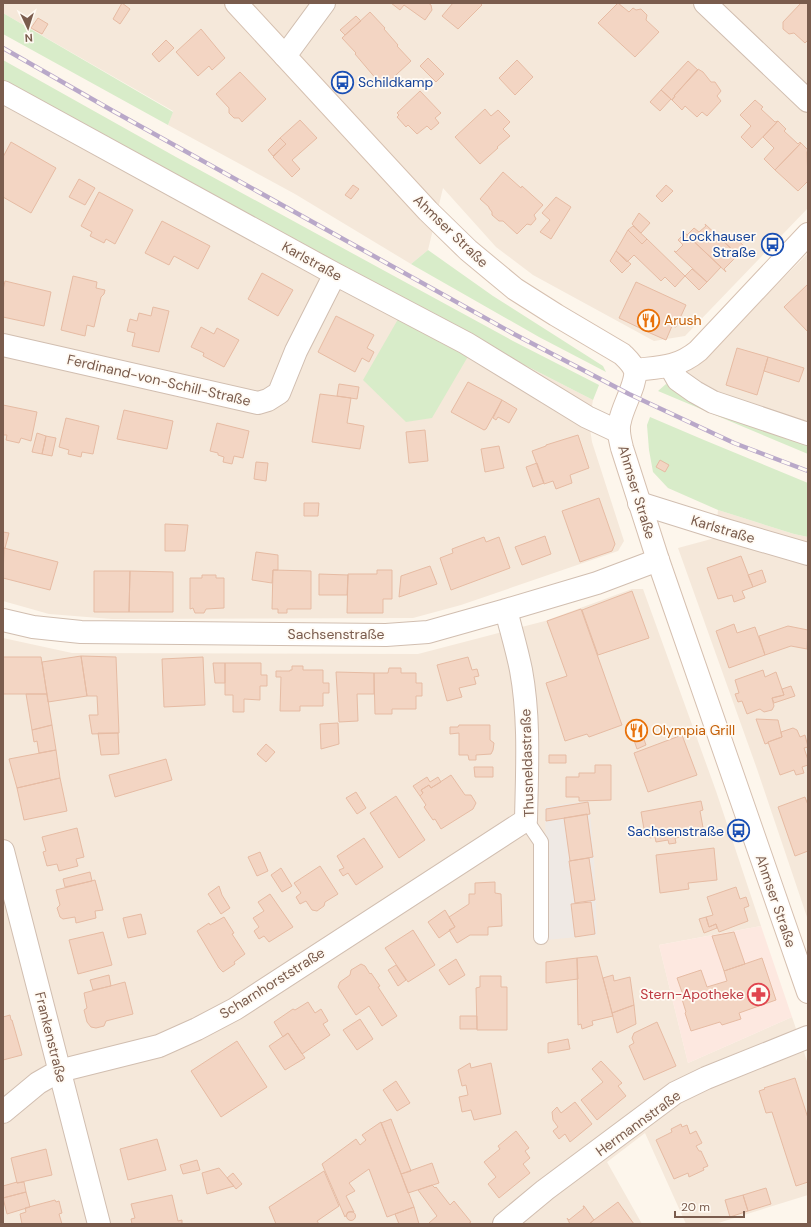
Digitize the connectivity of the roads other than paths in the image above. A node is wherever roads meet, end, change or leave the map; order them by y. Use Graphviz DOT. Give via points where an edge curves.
graph roads {
  1 [pos="236,3"];
  2 [pos="324,3"];
  3 [pos="705,3"];
  4 [pos="285,56"];
  5 [pos="3,92"];
  6 [pos="808,101"];
  7 [pos="808,234"];
  8 [pos="335,274"];
  9 [pos="3,345"];
  10 [pos="670,366"];
  11 [pos="635,370"];
  12 [pos="619,432"];
  13 [pos="808,434"];
  14 [pos="639,503"];
  15 [pos="808,554"];
  16 [pos="658,560"];
  17 [pos="506,610"];
  18 [pos="3,620"];
  19 [pos="526,820"];
  20 [pos="3,851"];
  21 [pos="541,937"];
  22 [pos="808,992"];
  23 [pos="808,1037"];
  24 [pos="59,1071"];
  25 [pos="3,1112"];
  26 [pos="99,1224"];
  27 [pos="504,1224"];
  1 -- 4 [label="street, Ahmser Straße"];
  2 -- 4 [label="street"];
  3 -- 6 [label="street"];
  4 -- 11 [label="street, Ahmser Straße" via="428,211 468,250 516,289 622,354"];
  5 -- 8 [label="street, Karlstraße"];
  7 -- 10 [label="street" via="698,351 688,359"];
  8 -- 9 [label="street, Ferdinand-von-Schill-Straße" via="296,351 279,393 268,400 258,402"];
  8 -- 12 [label="street, Karlstraße" via="466,343 587,417"];
  10 -- 11 [label="street"];
  10 -- 13 [label="street" via="678,380 714,402"];
  11 -- 12 [label="street, Ahmser Straße" via="619,421"];
  12 -- 14 [label="street, Ahmser Straße"];
  14 -- 15 [label="street, Karlstraße"];
  14 -- 16 [label="street, Ahmser Straße"];
  16 -- 17 [label="street, Sachsenstraße" via="597,583"];
  16 -- 22 [label="street, Ahmser Straße"];
  17 -- 18 [label="street, Sachsenstraße" via="428,632 386,634 81,632 33,627"];
  17 -- 19 [label="street, Thusneldastraße" via="521,670 526,709"];
  19 -- 21 [label="lane, Thusneldastraße" via="541,842"];
  19 -- 24 [label="street, Scharnhorststraße" via="235,1009 159,1046"];
  20 -- 24 [label="street, Frankenstraße"];
  23 -- 27 [label="street, Hermannstraße" via="675,1093 545,1190"];
  24 -- 25 [label="street, Scharnhorststraße"];
  24 -- 26 [label="street, Frankenstraße"];
}
